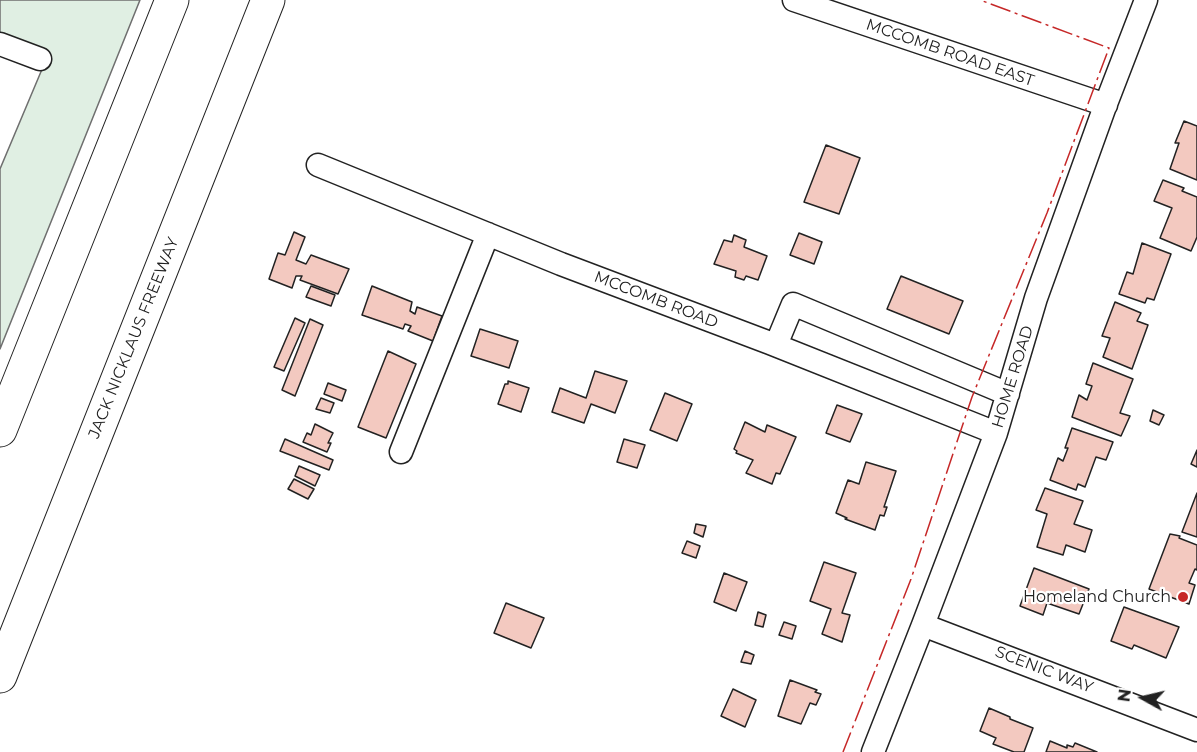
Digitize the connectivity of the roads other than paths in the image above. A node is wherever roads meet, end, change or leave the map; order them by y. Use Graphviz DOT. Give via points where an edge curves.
graph roads {
  1 [pos="172,0"];
  2 [pos="268,0"];
  3 [pos="794,0"];
  4 [pos="1146,0"];
  5 [pos="0,44"];
  6 [pos="40,59"];
  7 [pos="1106,105"];
  8 [pos="318,165"];
  9 [pos="488,234"];
  10 [pos="776,345"];
  11 [pos="1008,394"];
  12 [pos="0,430"];
  13 [pos="996,433"];
  14 [pos="401,452"];
  15 [pos="923,625"];
  16 [pos="0,676"];
  17 [pos="1197,730"];
  18 [pos="873,752"];
  1 -- 12 [label="highway"];
  2 -- 16 [label="highway, JACK NICKLAUS FREEWAY"];
  3 -- 7 [label="street, MCCOMB ROAD EAST"];
  4 -- 7 [label="street, HOME ROAD"];
  5 -- 6 [label="street"];
  7 -- 11 [label="street, HOME ROAD" via="1036,298"];
  8 -- 9 [label="street, MCCOMB ROAD"];
  9 -- 10 [label="street, MCCOMB ROAD"];
  9 -- 14 [label="street"];
  10 -- 11 [label="street" via="793,304"];
  10 -- 13 [label="street, MCCOMB ROAD"];
  11 -- 13 [label="street, HOME ROAD"];
  13 -- 15 [label="street, HOME ROAD"];
  15 -- 17 [label="street, SCENIC WAY"];
  15 -- 18 [label="street, HOME ROAD"];
}
